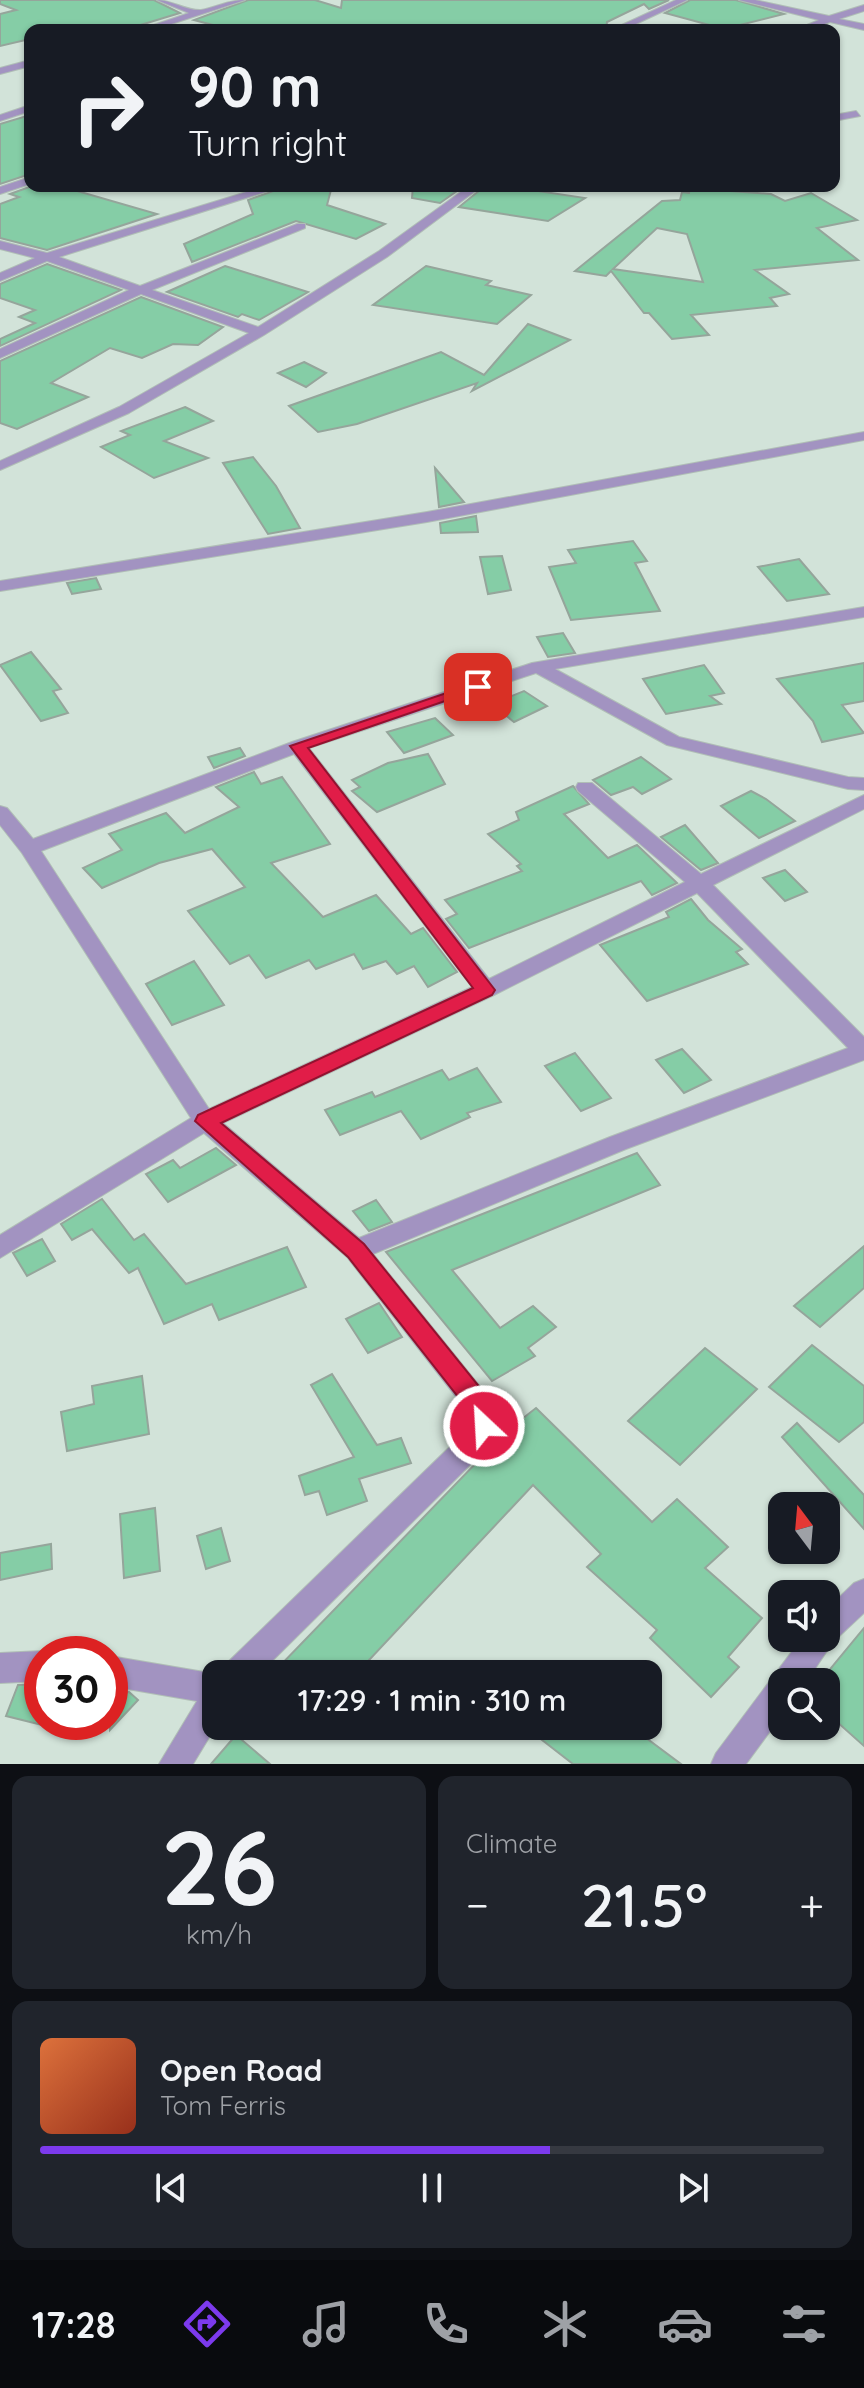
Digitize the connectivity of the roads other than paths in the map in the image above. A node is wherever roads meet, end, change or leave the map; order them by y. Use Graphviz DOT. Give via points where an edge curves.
graph roads {
  1 [pos="161,0"];
  2 [pos="241,0"];
  3 [pos="683,0"];
  4 [pos="743,0"];
  5 [pos="864,8"];
  6 [pos="196,13"];
  7 [pos="829,19"];
  8 [pos="162,24"];
  9 [pos="629,24"];
  10 [pos="816,24"];
  11 [pos="864,27"];
  12 [pos="24,65"];
  13 [pos="0,71"];
  14 [pos="24,110"];
  15 [pos="861,114"];
  16 [pos="840,117"];
  17 [pos="0,118"];
  18 [pos="24,182"];
  19 [pos="0,191"];
  20 [pos="258,192"];
  21 [pos="468,192"];
  22 [pos="301,226"];
  23 [pos="0,245"];
  24 [pos="47,257"];
  25 [pos="0,277"];
  26 [pos="140,290"];
  27 [pos="259,332"];
  28 [pos="0,354"];
  29 [pos="864,436"];
  30 [pos="0,466"];
  31 [pos="0,586"];
  32 [pos="864,612"];
  33 [pos="538,667"];
  34 [pos="298,746"];
  35 [pos="864,784"];
  36 [pos="585,787"];
  37 [pos="864,801"];
  38 [pos="0,812"];
  39 [pos="29,848"];
  40 [pos="699,883"];
  41 [pos="486,990"];
  42 [pos="864,1051"];
  43 [pos="205,1121"];
  44 [pos="0,1248"];
  45 [pos="356,1250"];
  46 [pos="864,1593"];
  47 [pos="840,1616"];
  48 [pos="252,1660"];
  49 [pos="24,1667"];
  50 [pos="0,1668"];
  51 [pos="128,1674"];
  52 [pos="202,1687"];
  53 [pos="768,1708"];
  54 [pos="202,1721"];
  55 [pos="175,1764"];
  56 [pos="727,1764"];
  1 -- 6 [label="street"];
  2 -- 6 [label="street"];
  3 -- 9 [label="street"];
  4 -- 7 [label="street"];
  5 -- 7 [label="street"];
  6 -- 8 [label="street"];
  7 -- 10 [label="street"];
  7 -- 11 [label="street"];
  12 -- 13 [label="street"];
  14 -- 17 [label="street"];
  15 -- 16 [label="street"];
  18 -- 19 [label="street"];
  20 -- 24 [label="street"];
  21 -- 27 [label="street" via="383,254"];
  22 -- 26 [label="street"];
  23 -- 24 [label="street"];
  24 -- 25 [label="street"];
  24 -- 26 [label="street"];
  26 -- 27 [label="street"];
  26 -- 28 [label="street"];
  27 -- 30 [label="street" via="124,410"];
  29 -- 31 [label="street" via="427,517"];
  32 -- 33 [label="street"];
  33 -- 34 [label="street"];
  33 -- 35 [label="street" via="673,741"];
  34 -- 39 [label="street"];
  34 -- 41 [label="street"];
  36 -- 40 [label="street"];
  37 -- 40 [label="street"];
  38 -- 39 [label="street"];
  39 -- 43 [label="street"];
  40 -- 41 [label="street"];
  40 -- 42 [label="street"];
  41 -- 43 [label="street"];
  42 -- 45 [label="street" via="618,1143"];
  43 -- 44 [label="street"];
  43 -- 45 [label="street"];
  45 -- 48 [label="street" via="485,1413 484,1426 472,1444"];
  46 -- 47 [label="street"];
  49 -- 50 [label="street"];
  51 -- 52 [label="street"];
  53 -- 56 [label="street"];
  54 -- 55 [label="street"];
}
